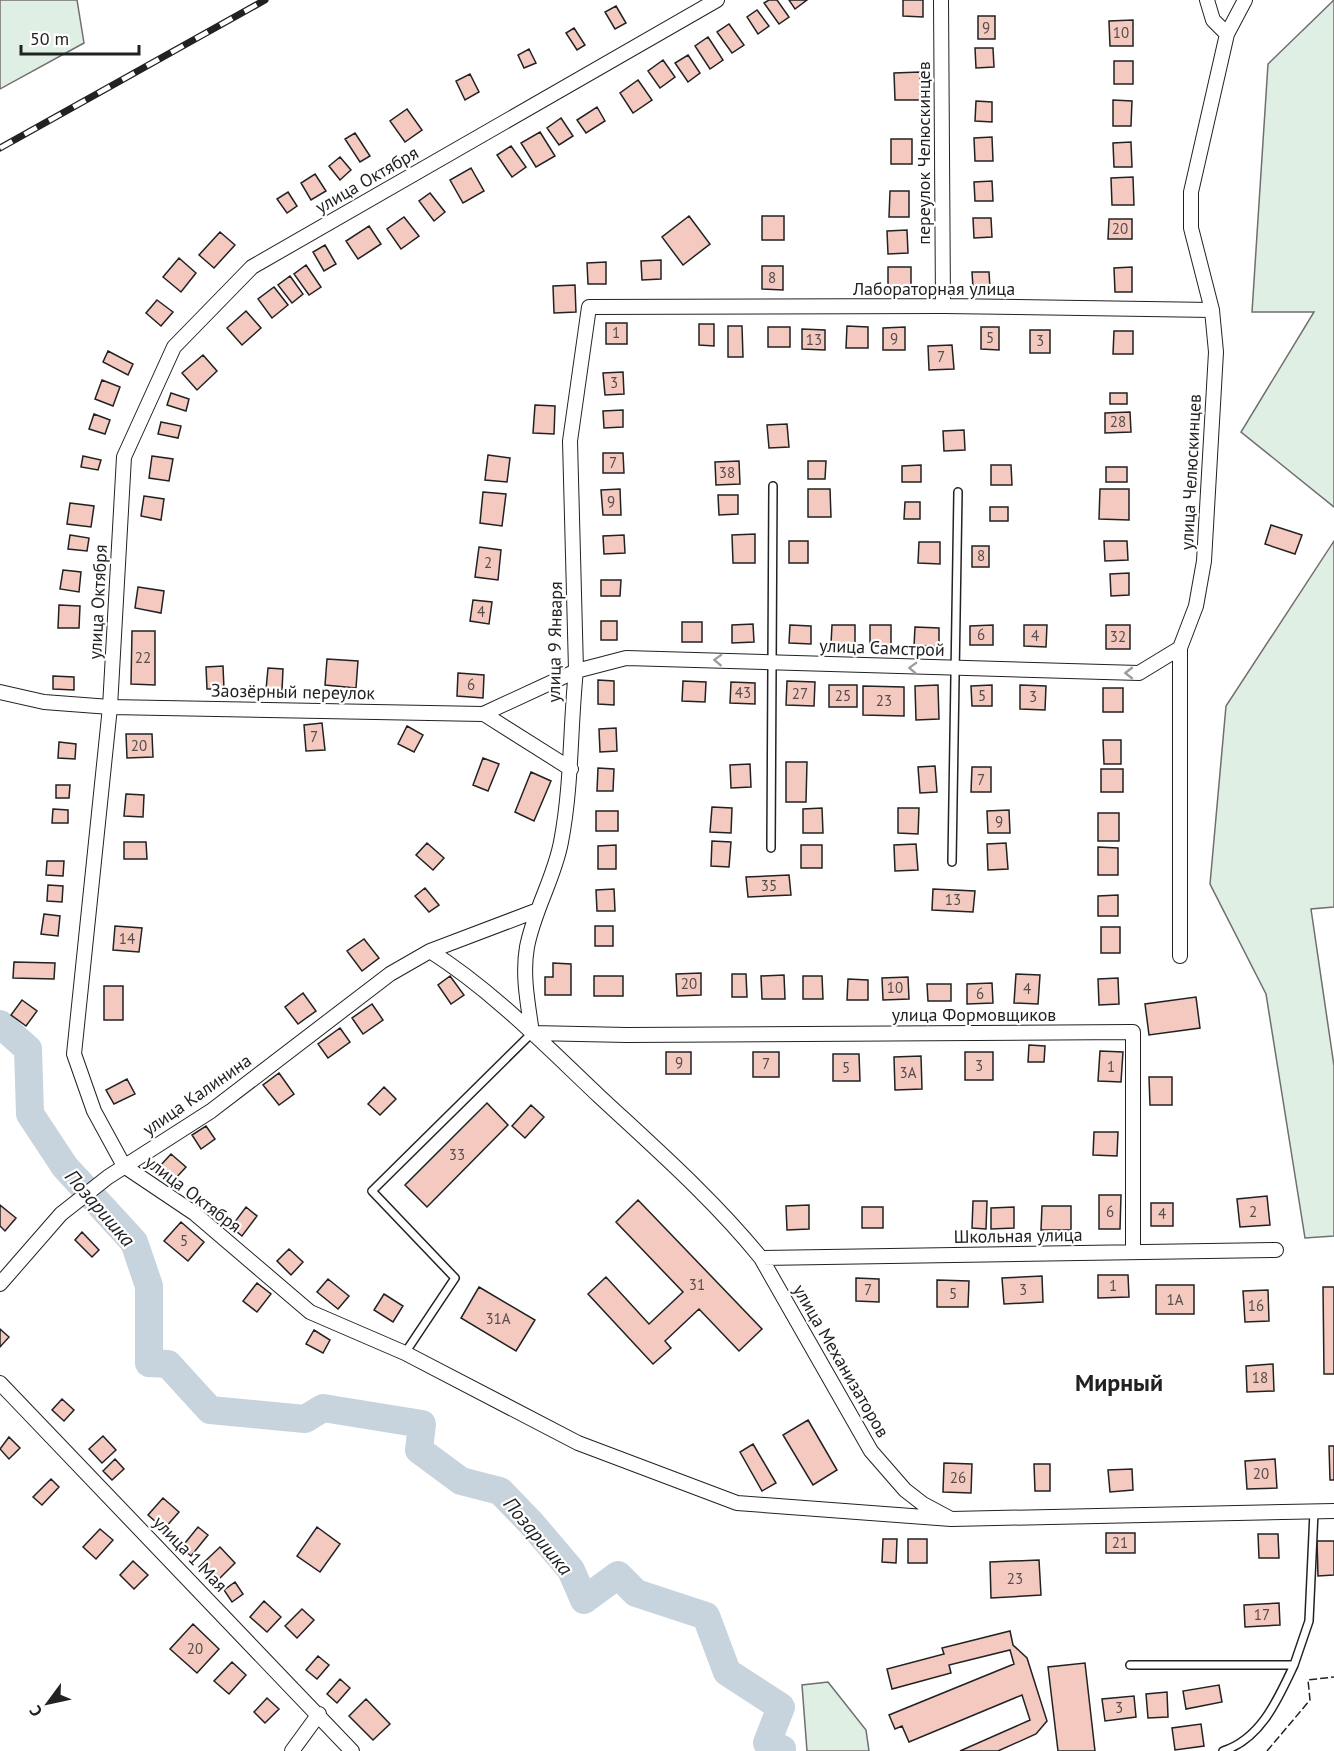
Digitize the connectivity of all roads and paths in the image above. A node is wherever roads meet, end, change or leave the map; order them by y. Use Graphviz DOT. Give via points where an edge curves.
graph roads {
  1 [pos="717,0"];
  2 [pos="941,0"];
  3 [pos="1207,0"];
  4 [pos="1245,0"];
  5 [pos="1227,34"];
  6 [pos="943,306"];
  7 [pos="589,307"];
  8 [pos="1212,310"];
  9 [pos="773,486"];
  10 [pos="958,492"];
  11 [pos="1180,648"];
  12 [pos="771,662"];
  13 [pos="955,669"];
  14 [pos="576,671"];
  15 [pos="0,692"];
  16 [pos="110,707"];
  17 [pos="484,714"];
  18 [pos="571,769"];
  19 [pos="771,848"];
  20 [pos="952,862"];
  21 [pos="538,910"];
  22 [pos="430,951"];
  23 [pos="1180,956"];
  24 [pos="532,1033"];
  25 [pos="124,1166"];
  26 [pos="1276,1250"];
  27 [pos="1133,1252"];
  28 [pos="761,1258"];
  29 [pos="0,1284"];
  30 [pos="405,1353"];
  31 [pos="0,1383"];
  32 [pos="1334,1511"];
  33 [pos="1314,1512"];
  34 [pos="951,1519"];
  35 [pos="1130,1665"];
  36 [pos="1294,1665"];
  37 [pos="320,1714"];
  38 [pos="292,1751"];
  39 [pos="352,1751"];
  40 [pos="1223,1751"];
  1 -- 16 [label="street, улица Октября" via="252,267 174,347 124,457"];
  2 -- 6 [label="street, переулок Челюскинцев"];
  3 -- 5 [label="street" via="1213,20"];
  4 -- 5 [label="street, улица Челюскинцев"];
  5 -- 8 [label="street, улица Челюскинцев" via="1190,209 1195,248"];
  6 -- 7 [label="street, Лабораторная улица"];
  6 -- 8 [label="street, Лабораторная улица"];
  7 -- 14 [label="street, улица 9 Января" via="570,441"];
  8 -- 11 [label="street, улица Челюскинцев" via="1216,352 1204,561 1196,606"];
  9 -- 12 [label="lane"];
  10 -- 13 [label="lane"];
  11 -- 13 [label="street, улица Самстрой, one-way" via="1139,673"];
  11 -- 23 [label="street, улица Челюскинцев"];
  13 -- 12 [label="street, улица Самстрой, one-way"];
  12 -- 14 [label="street, улица Самстрой, one-way" via="626,658"];
  12 -- 19 [label="lane"];
  13 -- 20 [label="lane"];
  14 -- 17 [label="street, Заозёрный переулок"];
  14 -- 18 [label="street, улица 9 Января"];
  15 -- 16 [label="street, Заозёрный переулок" via="44,702"];
  16 -- 17 [label="street, Заозёрный переулок"];
  16 -- 25 [label="street, улица Октября" via="74,1054 94,1112"];
  17 -- 18 [label="street"];
  18 -- 21 [label="street, улица 9 Января" via="561,843"];
  21 -- 22 [label="street, улица Калинина"];
  21 -- 24 [label="street, улица 9 Января" via="525,981"];
  22 -- 24 [label="street, улица Механизаторов" via="473,980"];
  22 -- 25 [label="street, улица Калинина" via="390,974 212,1111"];
  24 -- 27 [label="street, улица Формовщиков" via="1133,1032"];
  24 -- 28 [label="street, улица Механизаторов" via="710,1200"];
  24 -- 30 [label="lane" via="372,1191 455,1278"];
  25 -- 29 [label="street, улица Калинина" via="61,1214"];
  25 -- 30 [label="street, улица Октября" via="194,1213 310,1312"];
  26 -- 27 [label="street, Школьная улица"];
  27 -- 28 [label="street, Школьная улица"];
  28 -- 34 [label="street, улица Механизаторов" via="872,1451 905,1490"];
  30 -- 34 [label="street, улица Октября" via="578,1443 737,1503"];
  31 -- 37 [label="street, улица 1 Мая"];
  32 -- 33 [label="street"];
  33 -- 34 [label="street"];
  33 -- 36 [label="lane" via="1309,1622"];
  35 -- 36 [label="lane"];
  36 -- 40 [label="lane" via="1271,1711 1240,1746"];
  37 -- 38 [label="street"];
  37 -- 39 [label="street, улица 1 Мая"];
}
